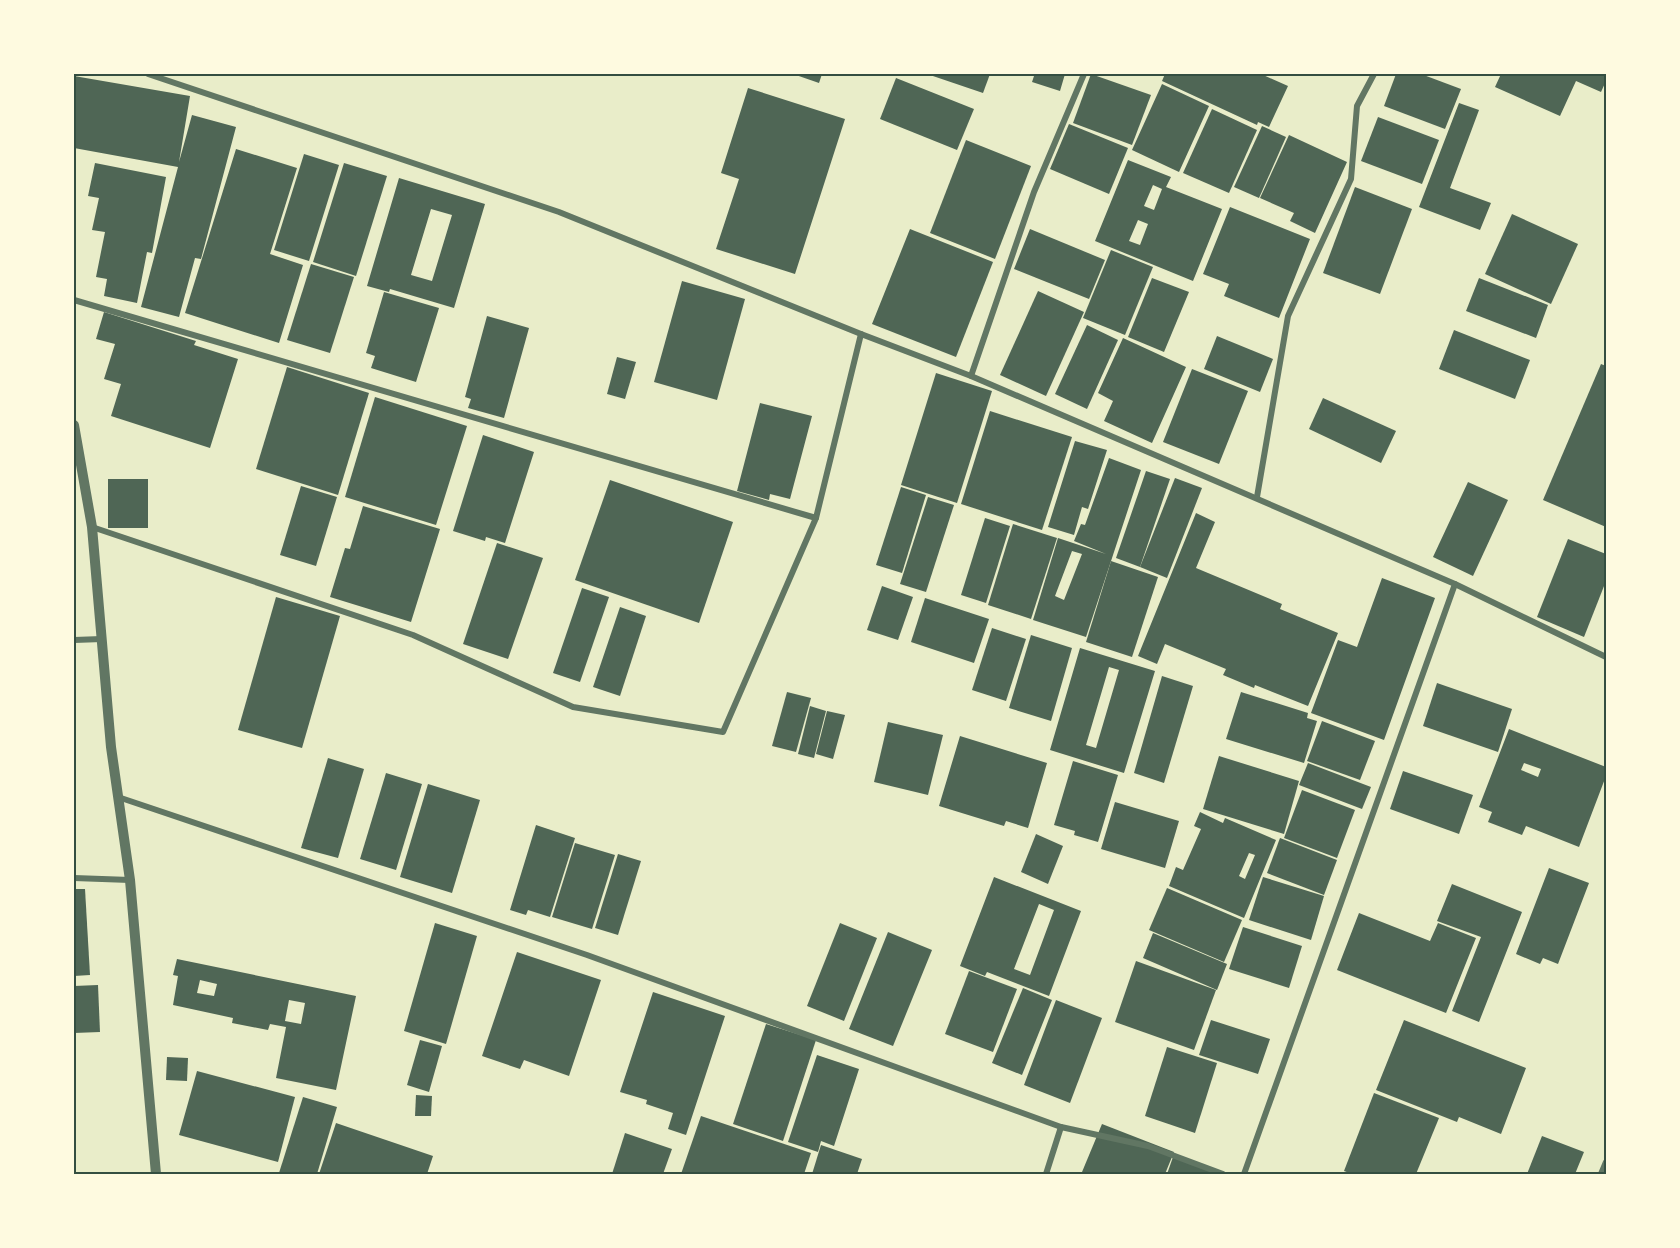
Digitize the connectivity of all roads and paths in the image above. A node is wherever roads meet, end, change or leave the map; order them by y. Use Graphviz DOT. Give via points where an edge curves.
graph roads {
  1 [pos="148,74"];
  2 [pos="1084,74"];
  3 [pos="1374,74"];
  4 [pos="74,300"];
  5 [pos="861,334"];
  6 [pos="971,376"];
  7 [pos="74,425"];
  8 [pos="1257,497"];
  9 [pos="816,518"];
  10 [pos="92,527"];
  11 [pos="1455,584"];
  12 [pos="103,639"];
  13 [pos="74,640"];
  14 [pos="1606,657"];
  15 [pos="118,797"];
  16 [pos="74,878"];
  17 [pos="130,880"];
  18 [pos="1061,1127"];
  19 [pos="1606,1162"];
  20 [pos="156,1174"];
  21 [pos="1046,1174"];
  22 [pos="1223,1174"];
  23 [pos="1244,1174"];
  24 [pos="1602,1174"];
  1 -- 5 [label="street" via="559,212"];
  2 -- 6 [label="street" via="1034,192"];
  3 -- 8 [label="street" via="1358,106 1351,179 1288,316"];
  4 -- 9 [label="street"];
  5 -- 6 [label="street"];
  5 -- 9 [label="street"];
  6 -- 8 [label="street"];
  7 -- 10 [label="street"];
  8 -- 11 [label="street"];
  9 -- 10 [label="street" via="723,732 573,707 412,635"];
  10 -- 12 [label="street"];
  11 -- 14 [label="street"];
  11 -- 23 [label="street"];
  12 -- 13 [label="street"];
  12 -- 15 [label="street"];
  15 -- 17 [label="street"];
  15 -- 18 [label="street" via="587,955"];
  16 -- 17 [label="street"];
  17 -- 20 [label="street"];
  18 -- 21 [label="street"];
  18 -- 22 [label="street" via="1148,1146"];
  19 -- 24 [label="street"];
}
